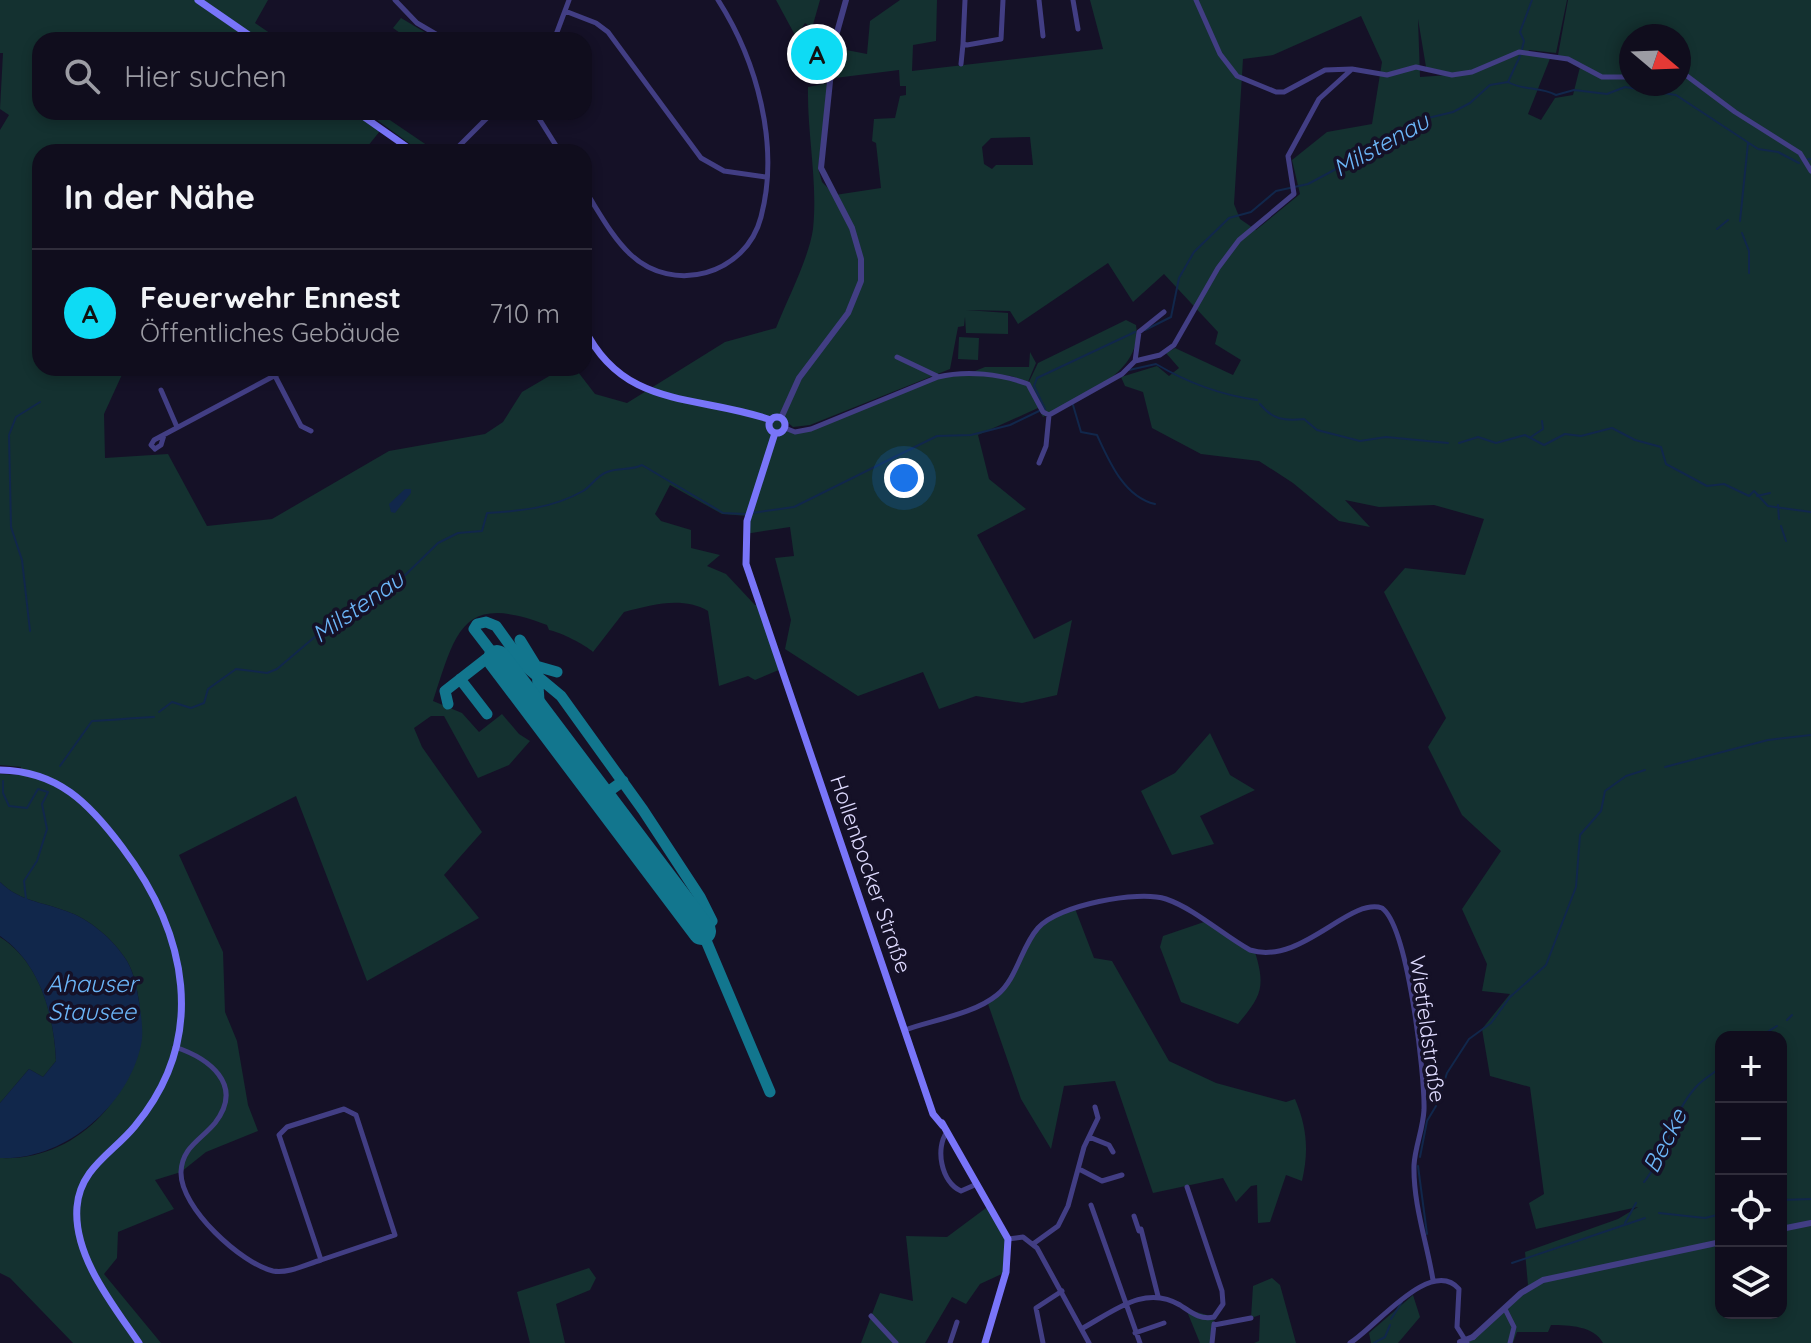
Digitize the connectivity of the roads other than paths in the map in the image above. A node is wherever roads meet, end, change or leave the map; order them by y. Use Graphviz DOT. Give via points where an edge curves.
graph roads {
  1 [pos="198,0"];
  2 [pos="395,0"];
  3 [pos="569,0"];
  4 [pos="718,0"];
  5 [pos="846,0"];
  6 [pos="965,0"];
  7 [pos="1003,0"];
  8 [pos="1039,0"];
  9 [pos="1073,0"];
  10 [pos="1196,0"];
  11 [pos="565,11"];
  12 [pos="1078,29"];
  13 [pos="244,32"];
  14 [pos="432,32"];
  15 [pos="557,32"];
  16 [pos="1043,36"];
  17 [pos="963,44"];
  18 [pos="961,64"];
  19 [pos="1352,69"];
  20 [pos="1619,77"];
  21 [pos="1691,79"];
  22 [pos="368,120"];
  23 [pos="485,120"];
  24 [pos="540,120"];
  25 [pos="403,144"];
  26 [pos="461,144"];
  27 [pos="555,144"];
  28 [pos="1811,171"];
  29 [pos="766,177"];
  30 [pos="592,201"];
  31 [pos="1164,312"];
  32 [pos="592,340"];
  33 [pos="897,357"];
  34 [pos="1135,361"];
  35 [pos="273,376"];
  36 [pos="276,376"];
  37 [pos="938,377"];
  38 [pos="161,390"];
  39 [pos="1044,411"];
  40 [pos="781,418"];
  41 [pos="771,420"];
  42 [pos="177,427"];
  43 [pos="785,428"];
  44 [pos="311,431"];
  45 [pos="775,433"];
  46 [pos="164,435"];
  47 [pos="1039,463"];
  48 [pos="0,770"];
  49 [pos="905,1030"];
  50 [pos="175,1047"];
  51 [pos="1095,1107"];
  52 [pos="945,1129"];
  53 [pos="1089,1137"];
  54 [pos="1113,1152"];
  55 [pos="1079,1169"];
  56 [pos="1122,1175"];
  57 [pos="977,1184"];
  58 [pos="1187,1187"];
  59 [pos="1091,1205"];
  60 [pos="1134,1216"];
  61 [pos="1811,1223"];
  62 [pos="1787,1228"];
  63 [pos="1008,1239"];
  64 [pos="1715,1243"];
  65 [pos="1033,1244"];
  66 [pos="321,1260"];
  67 [pos="1433,1280"];
  68 [pos="1062,1291"];
  69 [pos="1158,1296"];
  70 [pos="1125,1305"];
  71 [pos="1505,1309"];
  72 [pos="871,1316"];
  73 [pos="1214,1317"];
  74 [pos="1251,1318"];
  75 [pos="957,1322"];
  76 [pos="1164,1323"];
  77 [pos="1214,1325"];
  78 [pos="1083,1328"];
  79 [pos="1135,1333"];
  80 [pos="139,1343"];
  81 [pos="896,1343"];
  82 [pos="950,1343"];
  83 [pos="985,1343"];
  84 [pos="1043,1343"];
  85 [pos="1089,1343"];
  86 [pos="1140,1343"];
  87 [pos="1212,1343"];
  88 [pos="1350,1343"];
  89 [pos="1459,1343"];
  90 [pos="1467,1343"];
  91 [pos="1510,1343"];
  1 -- 13 [label="main road"];
  2 -- 14 [label="street"];
  3 -- 11 [label="street"];
  4 -- 29 [label="street" via="756,85 764,119"];
  5 -- 40 [label="street" via="834,43 821,168 852,228 861,281 848,313 799,378"];
  6 -- 17 [label="street"];
  7 -- 17 [label="street" via="1001,39"];
  8 -- 16 [label="street"];
  9 -- 12 [label="street"];
  10 -- 19 [label="street" via="1220,54 1249,83 1284,92 1325,70"];
  11 -- 15 [label="street"];
  11 -- 29 [label="street" via="608,32 701,158 724,171"];
  17 -- 18 [label="street"];
  19 -- 20 [label="street" via="1387,75 1416,67 1452,75 1526,51 1568,59 1602,77"];
  19 -- 34 [label="street" via="1327,88 1298,134 1288,159 1294,187 1228,254 1174,344 1160,355"];
  21 -- 28 [label="street" via="1800,153"];
  22 -- 25 [label="main road"];
  23 -- 26 [label="street"];
  24 -- 27 [label="street"];
  29 -- 30 [label="street" via="761,219 743,251 715,271 690,276 662,272 629,254"];
  31 -- 34 [label="street" via="1139,332"];
  32 -- 41 [label="main road" via="624,380 646,391"];
  33 -- 37 [label="street"];
  34 -- 39 [label="street" via="1118,376"];
  35 -- 42 [label="street"];
  36 -- 44 [label="street" via="301,426"];
  37 -- 39 [label="street" via="990,374 1019,380 1031,386"];
  37 -- 43 [label="street" via="811,429"];
  38 -- 42 [label="street"];
  39 -- 47 [label="street" via="1046,446"];
  40 -- 41 [label="main road"];
  40 -- 43 [label="main road"];
  41 -- 45 [label="main road"];
  42 -- 46 [label="street"];
  43 -- 45 [label="main road"];
  45 -- 49 [label="main road, Hollenbocker Straße" via="749,513 745,556"];
  48 -- 50 [label="main road" via="36,774 64,786 100,819 136,867 178,959 182,1012"];
  49 -- 52 [label="main road, Hollenbocker Straße"];
  49 -- 67 [label="street, Wietfeldstraße" via="993,998 1038,927 1072,907 1160,898 1259,952 1309,941 1363,908 1382,908 1393,920 1399,940 1416,1027 1424,1112 1414,1164"];
  50 -- 66 [label="street" via="210,1062 224,1092 218,1119 191,1145 182,1164 183,1187 196,1213 210,1229 271,1270"];
  50 -- 80 [label="main road" via="133,1129 89,1172 77,1209 88,1260"];
  51 -- 53 [label="street" via="1098,1118"];
  52 -- 57 [label="main road, Hollenbocker Straße"];
  52 -- 57 [label="street" via="941,1160 949,1179 961,1191"];
  53 -- 54 [label="street"];
  53 -- 55 [label="street"];
  55 -- 56 [label="street" via="1102,1181"];
  55 -- 65 [label="street" via="1058,1226"];
  57 -- 63 [label="main road, Hollenbocker Straße"];
  58 -- 73 [label="street" via="1222,1291 1223,1304"];
  59 -- 70 [label="street"];
  60 -- 69 [label="street"];
  61 -- 62 [label="street"];
  63 -- 65 [label="street" via="1023,1237"];
  63 -- 83 [label="main road" via="1006,1272"];
  64 -- 71 [label="street" via="1543,1280"];
  65 -- 68 [label="street"];
  66 -- 66 [label="street" via="279,1135 287,1127 351,1109 395,1235"];
  67 -- 88 [label="street"];
  67 -- 90 [label="street" via="1450,1280 1459,1289 1457,1327"];
  68 -- 78 [label="street"];
  68 -- 84 [label="street" via="1036,1308"];
  69 -- 70 [label="street"];
  69 -- 73 [label="street" via="1201,1317"];
  70 -- 78 [label="street"];
  70 -- 79 [label="street"];
  71 -- 89 [label="street, bridge"];
  71 -- 91 [label="street" via="1514,1327"];
  72 -- 81 [label="street"];
  73 -- 77 [label="street"];
  74 -- 77 [label="street"];
  75 -- 82 [label="street"];
  76 -- 79 [label="street"];
  77 -- 87 [label="street"];
  78 -- 85 [label="street"];
  79 -- 86 [label="street"];
}
